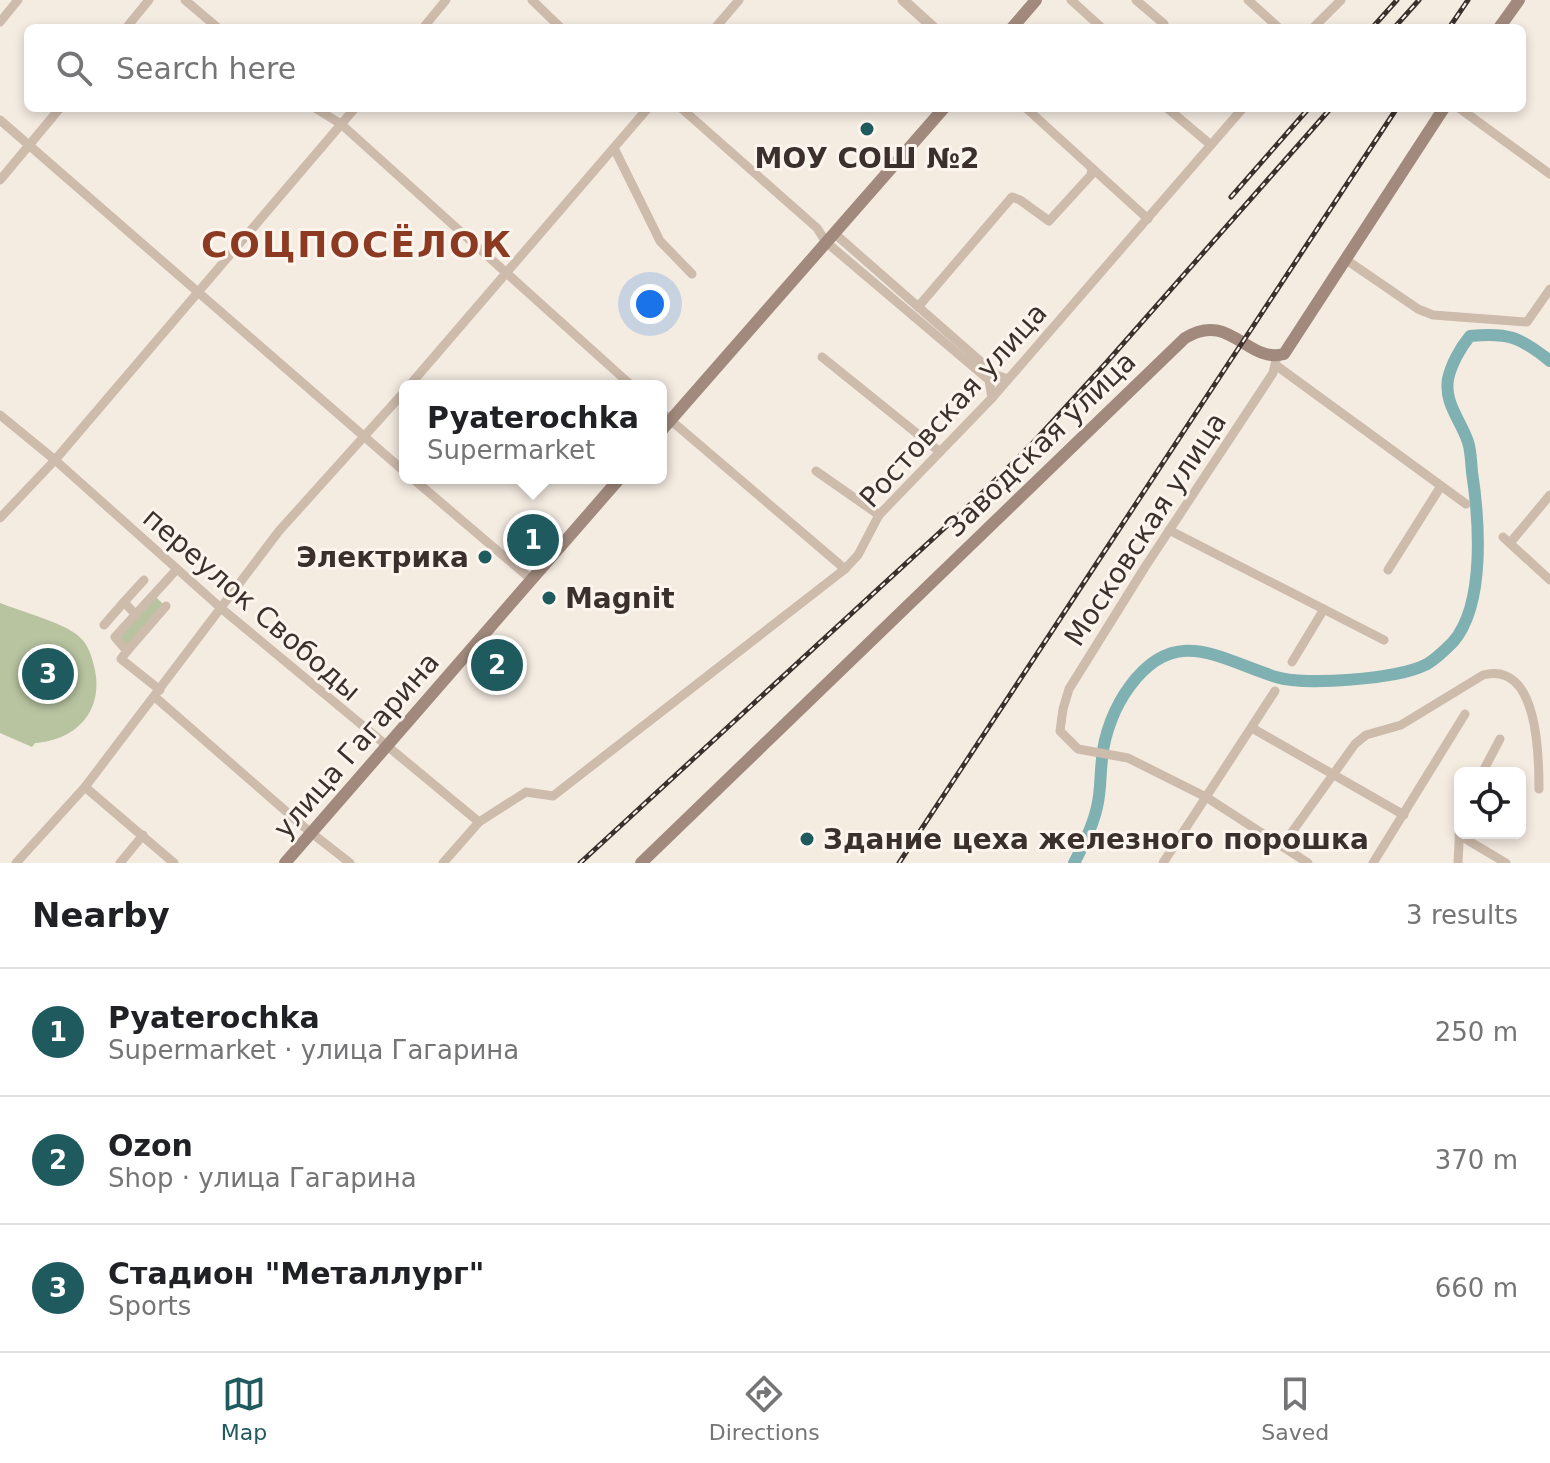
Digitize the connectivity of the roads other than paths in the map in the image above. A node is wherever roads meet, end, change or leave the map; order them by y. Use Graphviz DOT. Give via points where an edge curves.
graph roads {
  1 [pos="18,0"];
  2 [pos="149,0"];
  3 [pos="185,0"];
  4 [pos="446,0"];
  5 [pos="532,0"];
  6 [pos="739,0"];
  7 [pos="903,0"];
  8 [pos="1036,0"];
  9 [pos="1071,0"];
  10 [pos="1136,0"];
  11 [pos="1248,0"];
  12 [pos="1341,0"];
  13 [pos="1519,0"];
  14 [pos="0,22"];
  15 [pos="129,24"];
  16 [pos="213,24"];
  17 [pos="426,24"];
  18 [pos="557,24"];
  19 [pos="718,24"];
  20 [pos="930,24"];
  21 [pos="1015,24"];
  22 [pos="1098,24"];
  23 [pos="1164,24"];
  24 [pos="1275,24"];
  25 [pos="1317,24"];
  26 [pos="1502,24"];
  27 [pos="57,112"];
  28 [pos="322,112"];
  29 [pos="352,112"];
  30 [pos="645,112"];
  31 [pos="686,112"];
  32 [pos="940,112"];
  33 [pos="1030,112"];
  34 [pos="1172,112"];
  35 [pos="1240,112"];
  36 [pos="1441,112"];
  37 [pos="1465,112"];
  38 [pos="0,120"];
  39 [pos="341,124"];
  40 [pos="1211,145"];
  41 [pos="29,146"];
  42 [pos="614,148"];
  43 [pos="1092,168"];
  44 [pos="1550,174"];
  45 [pos="0,180"];
  46 [pos="1148,219"];
  47 [pos="830,238"];
  48 [pos="1345,259"];
  49 [pos="507,274"];
  50 [pos="692,274"];
  51 [pos="1550,289"];
  52 [pos="198,291"];
  53 [pos="918,307"];
  54 [pos="822,357"];
  55 [pos="1277,361"];
  56 [pos="1008,379"];
  57 [pos="414,380"];
  58 [pos="625,380"];
  59 [pos="399,398"];
  60 [pos="992,398"];
  61 [pos="0,415"];
  62 [pos="667,419"];
  63 [pos="667,424"];
  64 [pos="364,438"];
  65 [pos="940,452"];
  66 [pos="55,460"];
  67 [pos="399,467"];
  68 [pos="816,471"];
  69 [pos="419,484"];
  70 [pos="615,484"];
  71 [pos="1441,486"];
  72 [pos="1550,495"];
  73 [pos="1466,504"];
  74 [pos="879,515"];
  75 [pos="0,518"];
  76 [pos="1169,530"];
  77 [pos="177,569"];
  78 [pos="845,569"];
  79 [pos="1388,570"];
  80 [pos="144,580"];
  81 [pos="532,580"];
  82 [pos="1550,580"];
  83 [pos="124,602"];
  84 [pos="166,606"];
  85 [pos="222,609"];
  86 [pos="1324,609"];
  87 [pos="136,615"];
  88 [pos="104,625"];
  89 [pos="1384,640"];
  90 [pos="127,651"];
  91 [pos="1292,662"];
  92 [pos="1275,691"];
  93 [pos="158,693"];
  94 [pos="1465,714"];
  95 [pos="1252,728"];
  96 [pos="1500,739"];
  97 [pos="385,746"];
  98 [pos="1485,767"];
  99 [pos="1334,775"];
  100 [pos="85,787"];
  101 [pos="1539,789"];
  102 [pos="1206,797"];
  103 [pos="1404,815"];
  104 [pos="479,822"];
  105 [pos="312,832"];
  106 [pos="143,835"];
  107 [pos="1459,839"];
  108 [pos="1466,839"];
  109 [pos="1282,846"];
  110 [pos="16,863"];
  111 [pos="120,863"];
  112 [pos="174,863"];
  113 [pos="285,863"];
  114 [pos="350,863"];
  115 [pos="443,863"];
  116 [pos="641,863"];
  117 [pos="1163,863"];
  118 [pos="1308,863"];
  119 [pos="1373,863"];
  120 [pos="1458,863"];
  121 [pos="1506,863"];
  1 -- 14 [label="street"];
  2 -- 15 [label="street"];
  3 -- 16 [label="street"];
  4 -- 17 [label="street"];
  5 -- 18 [label="street"];
  6 -- 19 [label="street"];
  7 -- 20 [label="street"];
  8 -- 21 [label="main road"];
  9 -- 22 [label="street"];
  10 -- 23 [label="street"];
  11 -- 24 [label="street"];
  12 -- 25 [label="street"];
  13 -- 26 [label="main road"];
  27 -- 41 [label="street"];
  28 -- 39 [label="street"];
  29 -- 39 [label="street"];
  30 -- 42 [label="street"];
  31 -- 47 [label="street"];
  32 -- 47 [label="main road"];
  33 -- 43 [label="street"];
  34 -- 40 [label="street"];
  35 -- 40 [label="street, Ростовская улица"];
  36 -- 48 [label="main road"];
  37 -- 44 [label="street"];
  38 -- 41 [label="street"];
  39 -- 49 [label="street"];
  39 -- 52 [label="street"];
  40 -- 46 [label="street, Ростовская улица"];
  41 -- 45 [label="street"];
  41 -- 52 [label="street"];
  42 -- 49 [label="street"];
  42 -- 50 [label="street" via="660,241"];
  43 -- 46 [label="street"];
  43 -- 53 [label="street" via="1049,221 1012,197"];
  46 -- 56 [label="street, Ростовская улица"];
  47 -- 53 [label="street"];
  47 -- 60 [label="street" via="989,380"];
  47 -- 62 [label="main road"];
  48 -- 51 [label="street" via="1433,315 1527,322"];
  48 -- 55 [label="main road"];
  49 -- 57 [label="street"];
  49 -- 58 [label="street"];
  52 -- 64 [label="street"];
  52 -- 66 [label="street"];
  53 -- 56 [label="street" via="996,375"];
  54 -- 65 [label="street"];
  55 -- 71 [label="street"];
  55 -- 76 [label="street, Московская улица"];
  55 -- 116 [label="main road, Заводская улица" via="1221,330 1200,330 1185,338"];
  56 -- 60 [label="street, Ростовская улица"];
  59 -- 64 [label="street"];
  60 -- 65 [label="street, Ростовская улица"];
  61 -- 66 [label="street, переулок Свободы"];
  63 -- 78 [label="street"];
  64 -- 67 [label="street"];
  64 -- 85 [label="street" via="279,531"];
  65 -- 74 [label="street, Ростовская улица"];
  66 -- 75 [label="street"];
  66 -- 77 [label="street, переулок Свободы"];
  68 -- 74 [label="street"];
  69 -- 81 [label="street"];
  70 -- 81 [label="main road, улица Гагарина"];
  71 -- 73 [label="street"];
  71 -- 79 [label="street"];
  72 -- 82 [label="street" via="1507,540"];
  74 -- 78 [label="street, Ростовская улица"];
  76 -- 86 [label="street"];
  76 -- 102 [label="street, Московская улица" via="1069,689 1060,731 1078,749 1128,758"];
  77 -- 85 [label="street, переулок Свободы"];
  77 -- 87 [label="street"];
  78 -- 104 [label="street, Ростовская улица" via="553,796 526,792"];
  80 -- 83 [label="street"];
  81 -- 97 [label="main road, улица Гагарина"];
  83 -- 87 [label="street"];
  83 -- 88 [label="street"];
  84 -- 90 [label="street"];
  85 -- 93 [label="street"];
  85 -- 97 [label="street, переулок Свободы"];
  86 -- 89 [label="street"];
  86 -- 91 [label="street"];
  87 -- 90 [label="street" via="115,637"];
  90 -- 93 [label="street" via="121,659"];
  92 -- 95 [label="street"];
  93 -- 100 [label="street"];
  93 -- 105 [label="street"];
  94 -- 103 [label="street"];
  95 -- 99 [label="street"];
  95 -- 102 [label="street"];
  96 -- 98 [label="street"];
  97 -- 104 [label="street, переулок Свободы"];
  97 -- 105 [label="main road, улица Гагарина"];
  99 -- 101 [label="street" via="1366,735 1401,725 1491,673 1506,676 1530,703"];
  99 -- 103 [label="street"];
  99 -- 109 [label="street"];
  100 -- 106 [label="street"];
  100 -- 110 [label="street"];
  102 -- 109 [label="street"];
  102 -- 117 [label="street"];
  103 -- 119 [label="street"];
  104 -- 115 [label="street, Ростовская улица"];
  105 -- 113 [label="main road, улица Гагарина"];
  105 -- 114 [label="street"];
  106 -- 111 [label="street"];
  106 -- 112 [label="street"];
  107 -- 120 [label="street"];
  108 -- 121 [label="street"];
  109 -- 118 [label="street"];
}
